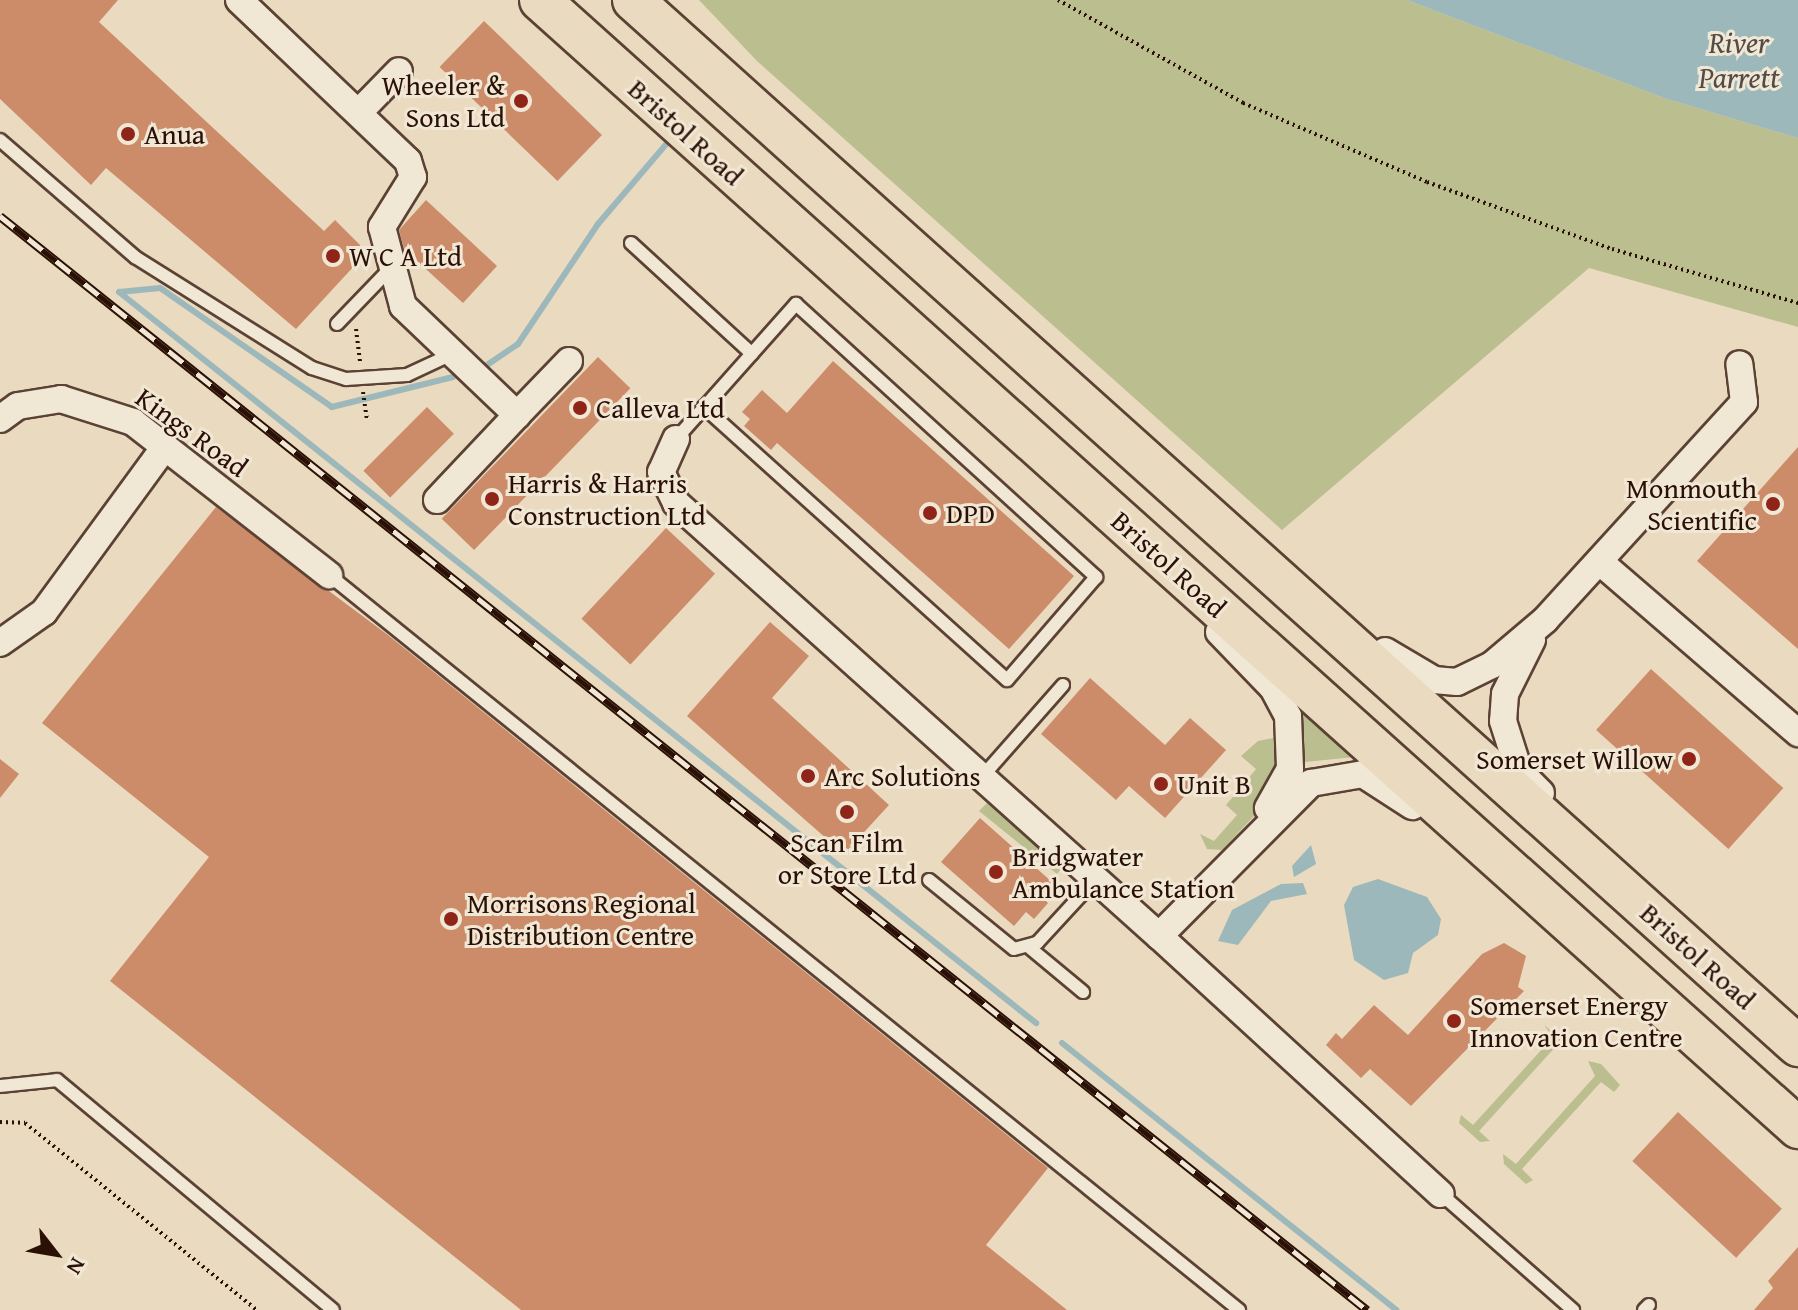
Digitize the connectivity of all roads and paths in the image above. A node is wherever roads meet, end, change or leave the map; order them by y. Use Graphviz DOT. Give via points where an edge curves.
graph roads {
  1 [pos="239,0"];
  2 [pos="540,0"];
  3 [pos="633,0"];
  4 [pos="1058,0"];
  5 [pos="399,71"];
  6 [pos="359,112"];
  7 [pos="0,140"];
  8 [pos="631,243"];
  9 [pos="390,269"];
  10 [pos="1798,303"];
  11 [pos="355,318"];
  12 [pos="337,324"];
  13 [pos="452,354"];
  14 [pos="752,354"];
  15 [pos="569,361"];
  16 [pos="1739,364"];
  17 [pos="361,378"];
  18 [pos="704,407"];
  19 [pos="517,415"];
  20 [pos="0,419"];
  21 [pos="367,421"];
  22 [pos="1013,425"];
  23 [pos="676,439"];
  24 [pos="164,448"];
  25 [pos="437,500"];
  26 [pos="1246,549"];
  27 [pos="1600,562"];
  28 [pos="329,575"];
  29 [pos="1545,620"];
  30 [pos="0,643"];
  31 [pos="1063,685"];
  32 [pos="1798,733"];
  33 [pos="979,780"];
  34 [pos="1252,835"];
  35 [pos="929,880"];
  36 [pos="1093,882"];
  37 [pos="1632,896"];
  38 [pos="1159,936"];
  39 [pos="1030,948"];
  40 [pos="1641,984"];
  41 [pos="1083,992"];
  42 [pos="1798,1046"];
  43 [pos="0,1086"];
  44 [pos="0,1122"];
  45 [pos="1798,1128"];
  46 [pos="1441,1194"];
  47 [pos="257,1310"];
  48 [pos="333,1310"];
  49 [pos="1239,1310"];
  50 [pos="1573,1310"];
  1 -- 6 [label="street"];
  2 -- 22 [label="main road, Bristol Road"];
  3 -- 26 [label="main road, Bristol Road" via="1004,340"];
  4 -- 10 [label="path" via="1243,103 1427,182 1612,249"];
  5 -- 6 [label="street"];
  6 -- 9 [label="street" via="408,161 413,177 382,227"];
  7 -- 17 [label="lane" via="135,257 312,368"];
  8 -- 14 [label="lane"];
  9 -- 12 [label="lane"];
  9 -- 13 [label="street" via="403,306"];
  11 -- 17 [label="path"];
  13 -- 17 [label="lane" via="407,375"];
  13 -- 19 [label="street"];
  14 -- 18 [label="lane"];
  14 -- 18 [label="lane" via="796,304 1096,577 1007,680"];
  15 -- 19 [label="street"];
  16 -- 27 [label="street" via="1744,402"];
  17 -- 21 [label="path"];
  18 -- 23 [label="lane"];
  19 -- 25 [label="street"];
  20 -- 24 [label="street, Kings Road" via="18,406 72,401 133,422"];
  22 -- 34 [label="street" via="1143,565 1273,688 1294,752"];
  22 -- 40 [label="main road, Bristol Road"];
  23 -- 33 [label="street" via="661,472 676,503"];
  24 -- 28 [label="street, Kings Road"];
  24 -- 30 [label="street" via="44,612"];
  26 -- 29 [label="street" via="1303,579 1404,668 1434,680 1477,675"];
  26 -- 37 [label="main road, Bristol Road"];
  27 -- 29 [label="street"];
  27 -- 32 [label="street" via="1651,618"];
  28 -- 49 [label="lane"];
  29 -- 37 [label="street" via="1505,694 1507,746 1519,771"];
  31 -- 33 [label="lane"];
  33 -- 36 [label="street"];
  34 -- 38 [label="street"];
  34 -- 40 [label="street" via="1311,783 1363,774 1412,807 1549,931"];
  35 -- 39 [label="lane" via="1010,947"];
  36 -- 38 [label="street"];
  36 -- 39 [label="lane"];
  37 -- 42 [label="main road, Bristol Road"];
  38 -- 46 [label="street"];
  39 -- 41 [label="lane"];
  40 -- 45 [label="main road, Bristol Road"];
  43 -- 48 [label="lane" via="57,1080"];
  44 -- 47 [label="path" via="25,1123"];
  46 -- 50 [label="lane"];
}
